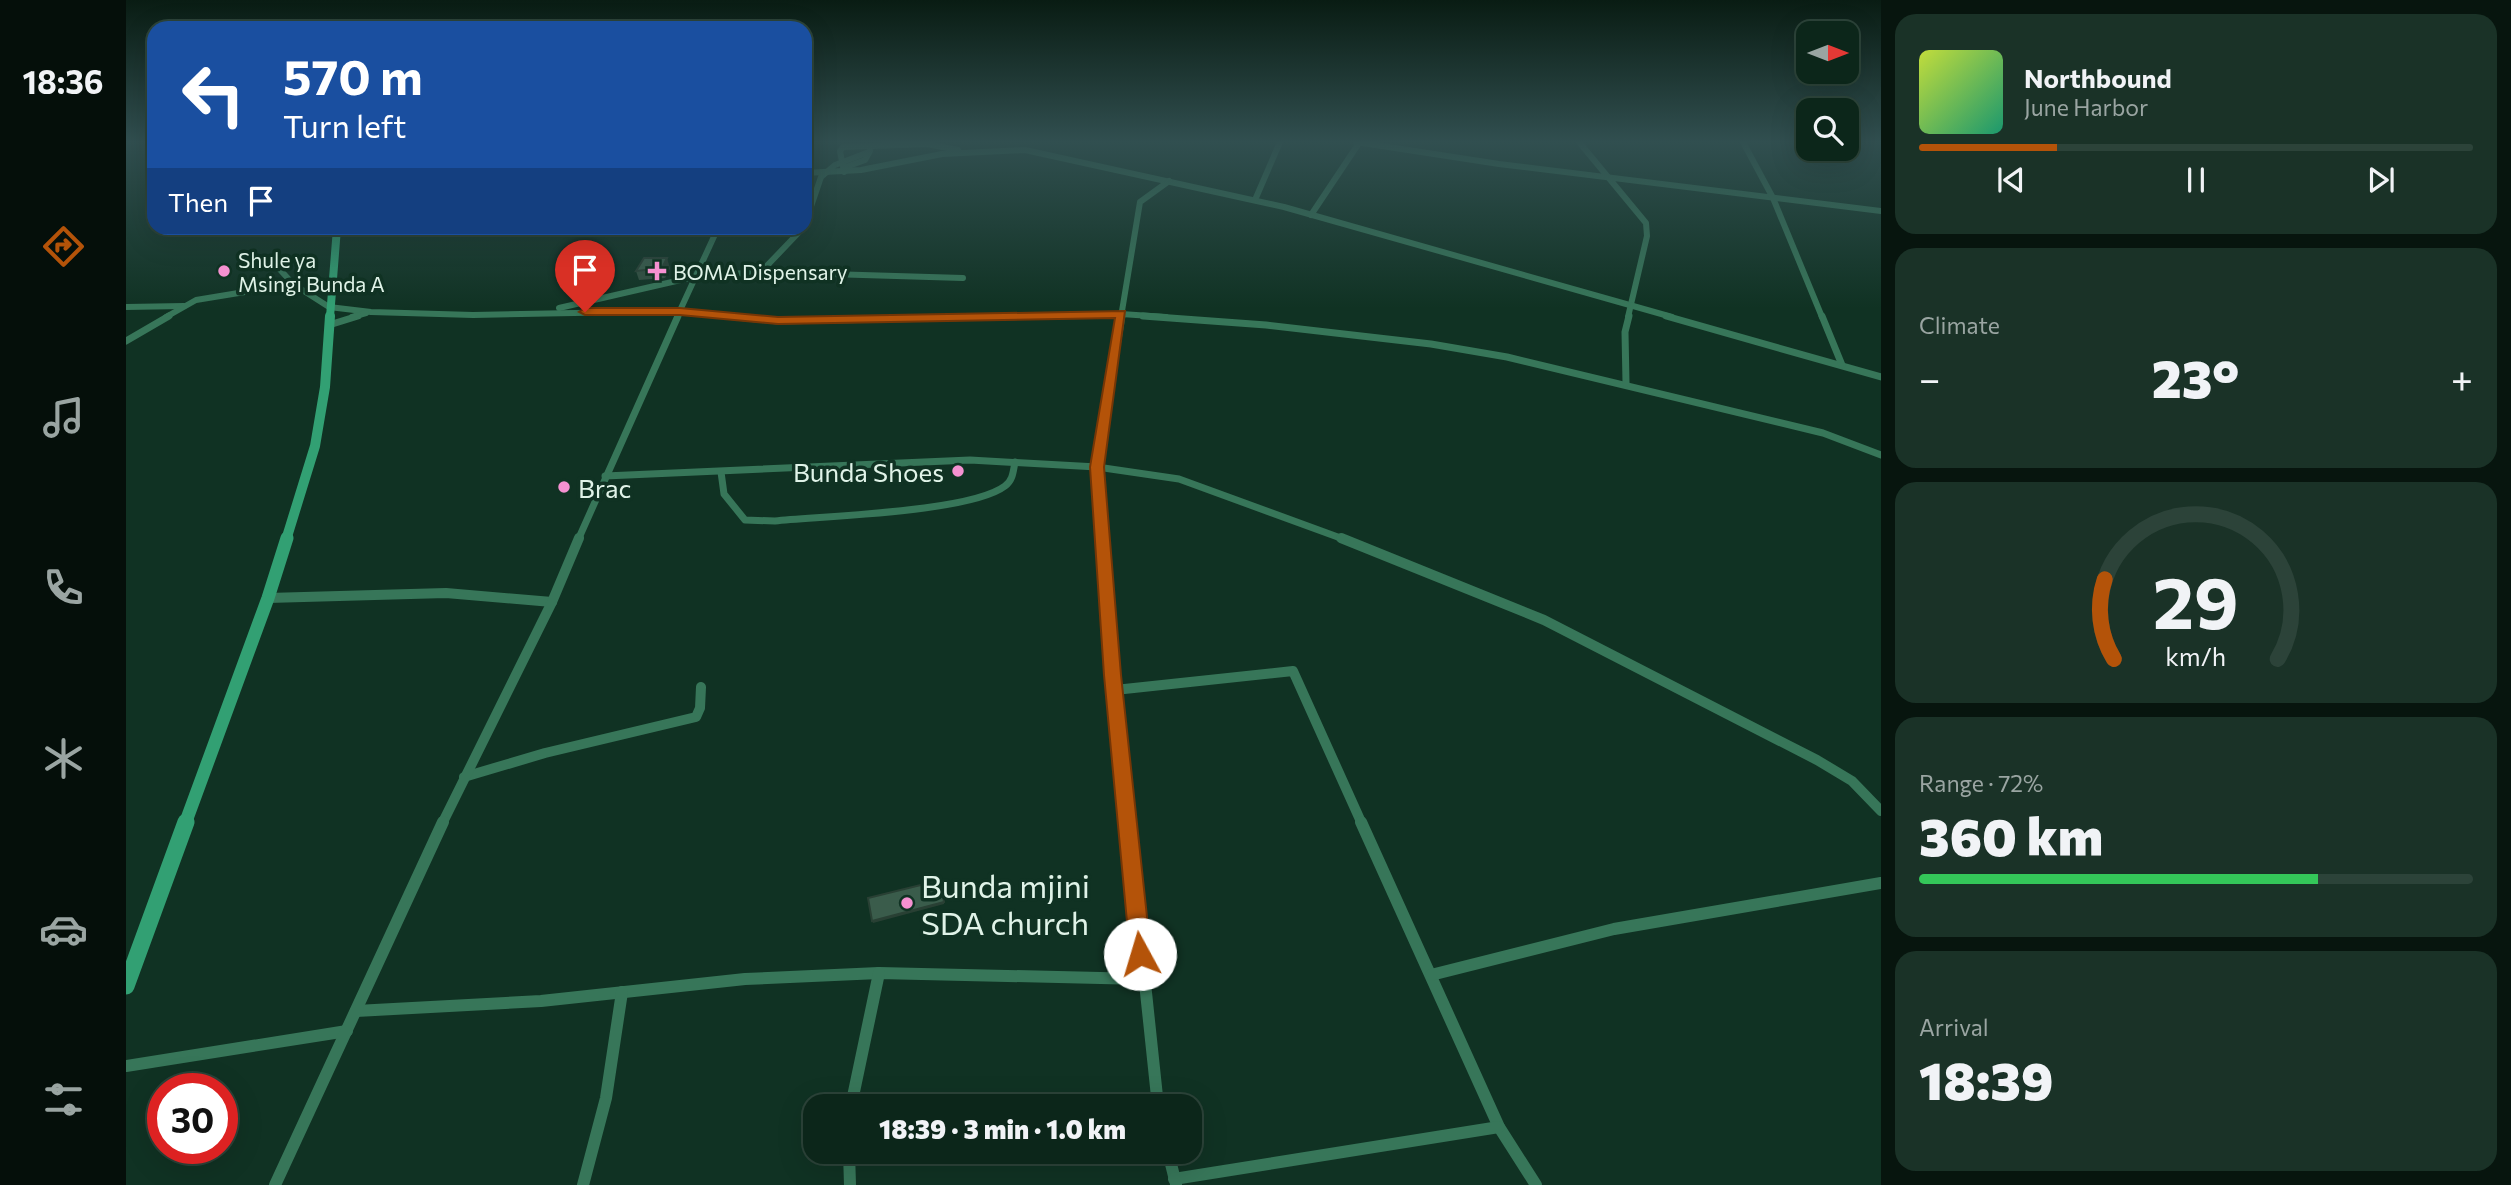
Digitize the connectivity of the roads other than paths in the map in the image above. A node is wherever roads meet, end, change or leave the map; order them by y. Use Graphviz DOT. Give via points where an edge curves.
graph roads {
  1 [pos="1146,197"];
  2 [pos="1243,197"];
  3 [pos="1323,197"];
  4 [pos="1625,197"];
  5 [pos="1767,197"];
  6 [pos="1773,198"];
  7 [pos="1255,200"];
  8 [pos="1881,211"];
  9 [pos="1311,215"];
  10 [pos="336,235"];
  11 [pos="715,235"];
  12 [pos="797,235"];
  13 [pos="274,263"];
  14 [pos="761,272"];
  15 [pos="698,276"];
  16 [pos="963,278"];
  17 [pos="293,284"];
  18 [pos="186,306"];
  19 [pos="126,307"];
  20 [pos="330,307"];
  21 [pos="1629,307"];
  22 [pos="680,311"];
  23 [pos="371,312"];
  24 [pos="546,312"];
  25 [pos="1121,314"];
  26 [pos="329,325"];
  27 [pos="126,341"];
  28 [pos="1842,365"];
  29 [pos="1881,377"];
  30 [pos="1626,383"];
  31 [pos="1881,455"];
  32 [pos="1015,462"];
  33 [pos="1097,467"];
  34 [pos="721,472"];
  35 [pos="605,477"];
  36 [pos="268,598"];
  37 [pos="552,602"];
  38 [pos="701,687"];
  39 [pos="1115,690"];
  40 [pos="464,777"];
  41 [pos="1881,811"];
  42 [pos="1881,883"];
  43 [pos="879,973"];
  44 [pos="1431,975"];
  45 [pos="1143,979"];
  46 [pos="126,986"];
  47 [pos="622,992"];
  48 [pos="356,1011"];
  49 [pos="347,1031"];
  50 [pos="126,1066"];
  51 [pos="854,1094"];
  52 [pos="1157,1094"];
  53 [pos="1499,1127"];
  54 [pos="849,1164"];
  55 [pos="1171,1164"];
  56 [pos="1175,1182"];
  57 [pos="275,1185"];
  58 [pos="583,1185"];
  59 [pos="850,1185"];
  60 [pos="1536,1185"];
  1 -- 25 [label="street" via="1140,202"];
  2 -- 7 [label="street"];
  3 -- 9 [label="street"];
  4 -- 21 [label="street" via="1646,223 1647,236"];
  5 -- 6 [label="street"];
  6 -- 8 [label="street"];
  6 -- 28 [label="street"];
  7 -- 9 [label="street"];
  9 -- 21 [label="street"];
  10 -- 20 [label="main road"];
  11 -- 15 [label="street"];
  12 -- 14 [label="street"];
  13 -- 17 [label="street"];
  14 -- 15 [label="street"];
  14 -- 16 [label="street"];
  15 -- 22 [label="street"];
  15 -- 24 [label="street"];
  17 -- 18 [label="street" via="211,296"];
  17 -- 20 [label="street"];
  18 -- 19 [label="street"];
  18 -- 27 [label="street"];
  20 -- 23 [label="street"];
  20 -- 26 [label="main road"];
  21 -- 28 [label="street"];
  21 -- 30 [label="street"];
  22 -- 24 [label="street"];
  22 -- 25 [label="street" via="778,321"];
  22 -- 35 [label="street"];
  23 -- 24 [label="street"];
  23 -- 26 [label="street"];
  25 -- 30 [label="street" via="1431,344"];
  25 -- 33 [label="street"];
  26 -- 36 [label="main road" via="315,446"];
  28 -- 29 [label="street"];
  30 -- 31 [label="street" via="1823,433"];
  32 -- 33 [label="street"];
  32 -- 34 [label="street" via="970,460"];
  32 -- 34 [label="street" via="1012,478 1004,487 968,502 775,521 745,520 724,495"];
  33 -- 39 [label="street"];
  33 -- 41 [label="street" via="1179,479 1357,544 1544,620 1817,760 1852,781"];
  34 -- 35 [label="street"];
  35 -- 37 [label="street"];
  36 -- 37 [label="street" via="451,593"];
  36 -- 46 [label="main road"];
  37 -- 40 [label="street"];
  38 -- 40 [label="street" via="696,717"];
  39 -- 44 [label="street" via="1293,671"];
  39 -- 45 [label="street"];
  40 -- 48 [label="street"];
  42 -- 44 [label="street" via="1820,898 1676,917 1566,939"];
  43 -- 45 [label="street"];
  43 -- 47 [label="street" via="745,979"];
  43 -- 51 [label="street"];
  44 -- 53 [label="street"];
  45 -- 52 [label="street"];
  47 -- 48 [label="street"];
  47 -- 58 [label="street" via="606,1098"];
  48 -- 49 [label="street"];
  49 -- 50 [label="street"];
  49 -- 57 [label="street"];
  53 -- 56 [label="street"];
  53 -- 60 [label="street"];
  54 -- 59 [label="street"];
  55 -- 56 [label="street"];
}
